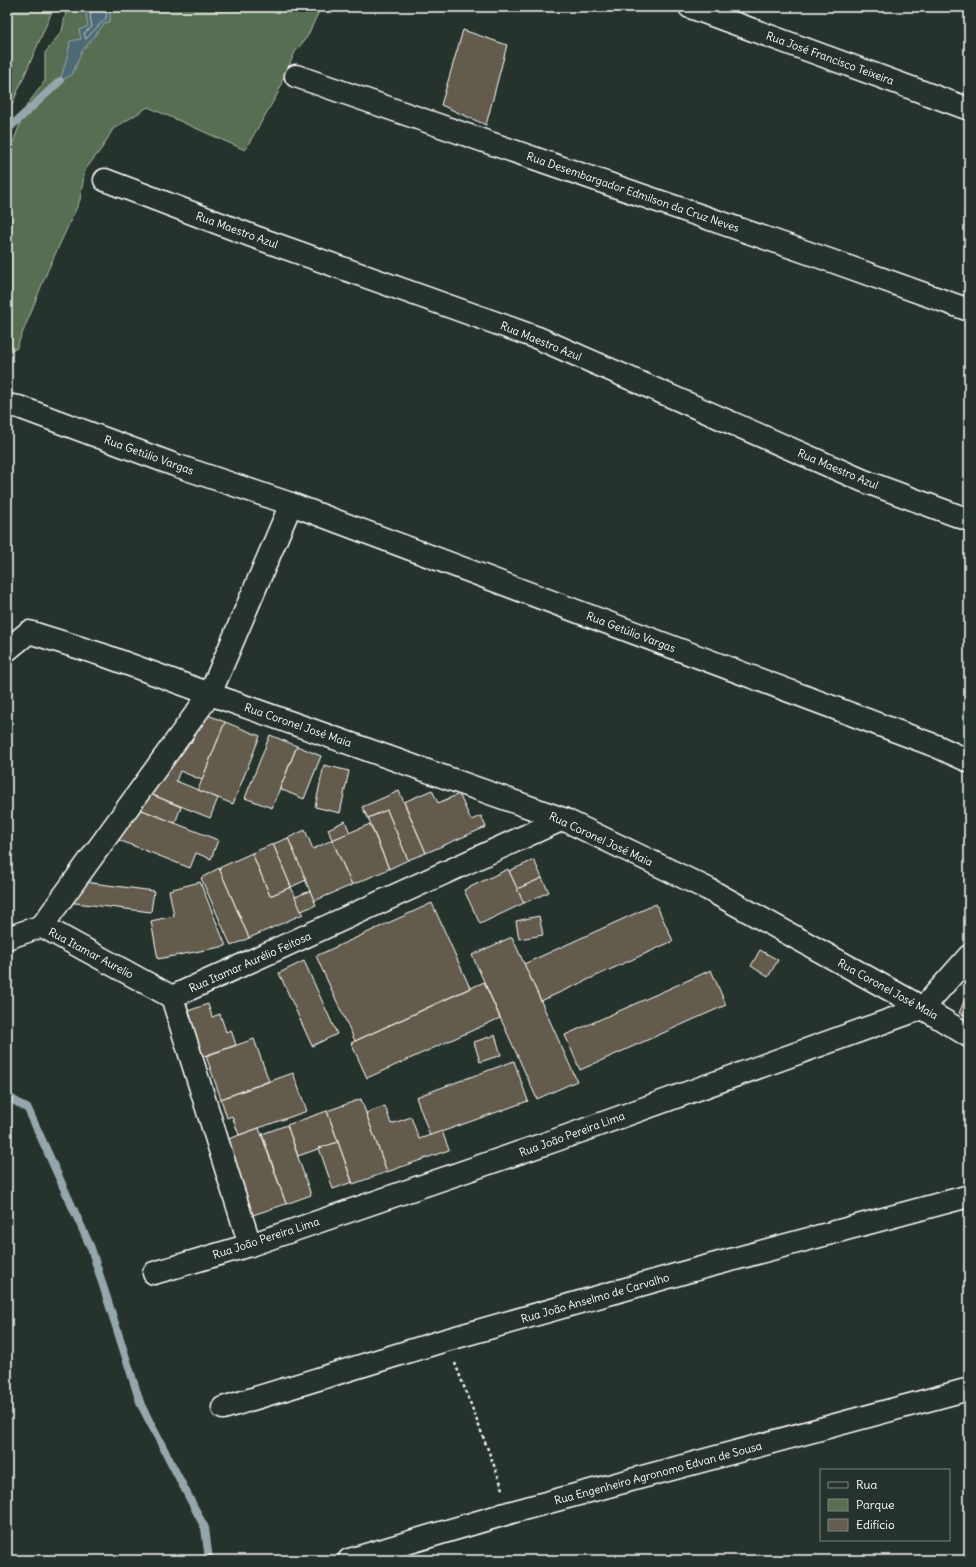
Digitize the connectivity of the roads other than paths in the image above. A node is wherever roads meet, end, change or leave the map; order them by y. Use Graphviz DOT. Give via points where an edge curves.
graph roads {
  1 [pos="690,7"];
  2 [pos="296,76"];
  3 [pos="969,109"];
  4 [pos="105,180"];
  5 [pos="969,310"];
  6 [pos="7,405"];
  7 [pos="291,504"];
  8 [pos="969,520"];
  9 [pos="7,628"];
  10 [pos="29,632"];
  11 [pos="7,650"];
  12 [pos="210,694"];
  13 [pos="969,760"];
  14 [pos="563,819"];
  15 [pos="42,926"];
  16 [pos="7,938"];
  17 [pos="969,956"];
  18 [pos="172,997"];
  19 [pos="923,1008"];
  20 [pos="969,1036"];
  21 [pos="969,1196"];
  22 [pos="250,1245"];
  23 [pos="154,1273"];
  24 [pos="969,1388"];
  25 [pos="224,1408"];
  26 [pos="349,1560"];
  1 -- 3 [label="street, Rua José Francisco Teixeira"];
  2 -- 5 [label="street, Rua Desembargador Edmilson da Cruz Neves"];
  4 -- 8 [label="street, Rua Maestro Azul" via="262,240 538,338 864,481"];
  6 -- 7 [label="street, Rua Getúlio Vargas" via="19,407 175,465"];
  7 -- 12 [label="street"];
  7 -- 13 [label="street, Rua Getúlio Vargas"];
  9 -- 10 [label="street, Rua Coronel José Maia"];
  10 -- 11 [label="street"];
  10 -- 12 [label="street, Rua Coronel José Maia" via="103,655"];
  12 -- 14 [label="street, Rua Coronel José Maia"];
  12 -- 15 [label="street"];
  14 -- 18 [label="street, Rua Itamar Aurélio Feitosa"];
  14 -- 19 [label="street, Rua Coronel José Maia" via="708,889"];
  15 -- 16 [label="street, Rua Itamar Aurelio"];
  15 -- 18 [label="street, Rua Itamar Aurelio"];
  17 -- 19 [label="street, Rua João Pereira Lima"];
  18 -- 22 [label="street"];
  19 -- 20 [label="street, Rua Coronel José Maia"];
  19 -- 22 [label="street, Rua João Pereira Lima" via="559,1139"];
  21 -- 25 [label="street, Rua João Anselmo de Carvalho" via="446,1340"];
  22 -- 23 [label="street, Rua João Pereira Lima"];
  24 -- 26 [label="street, Rua Engenheiro Agronomo Edvan de Sousa" via="512,1512"];
}
